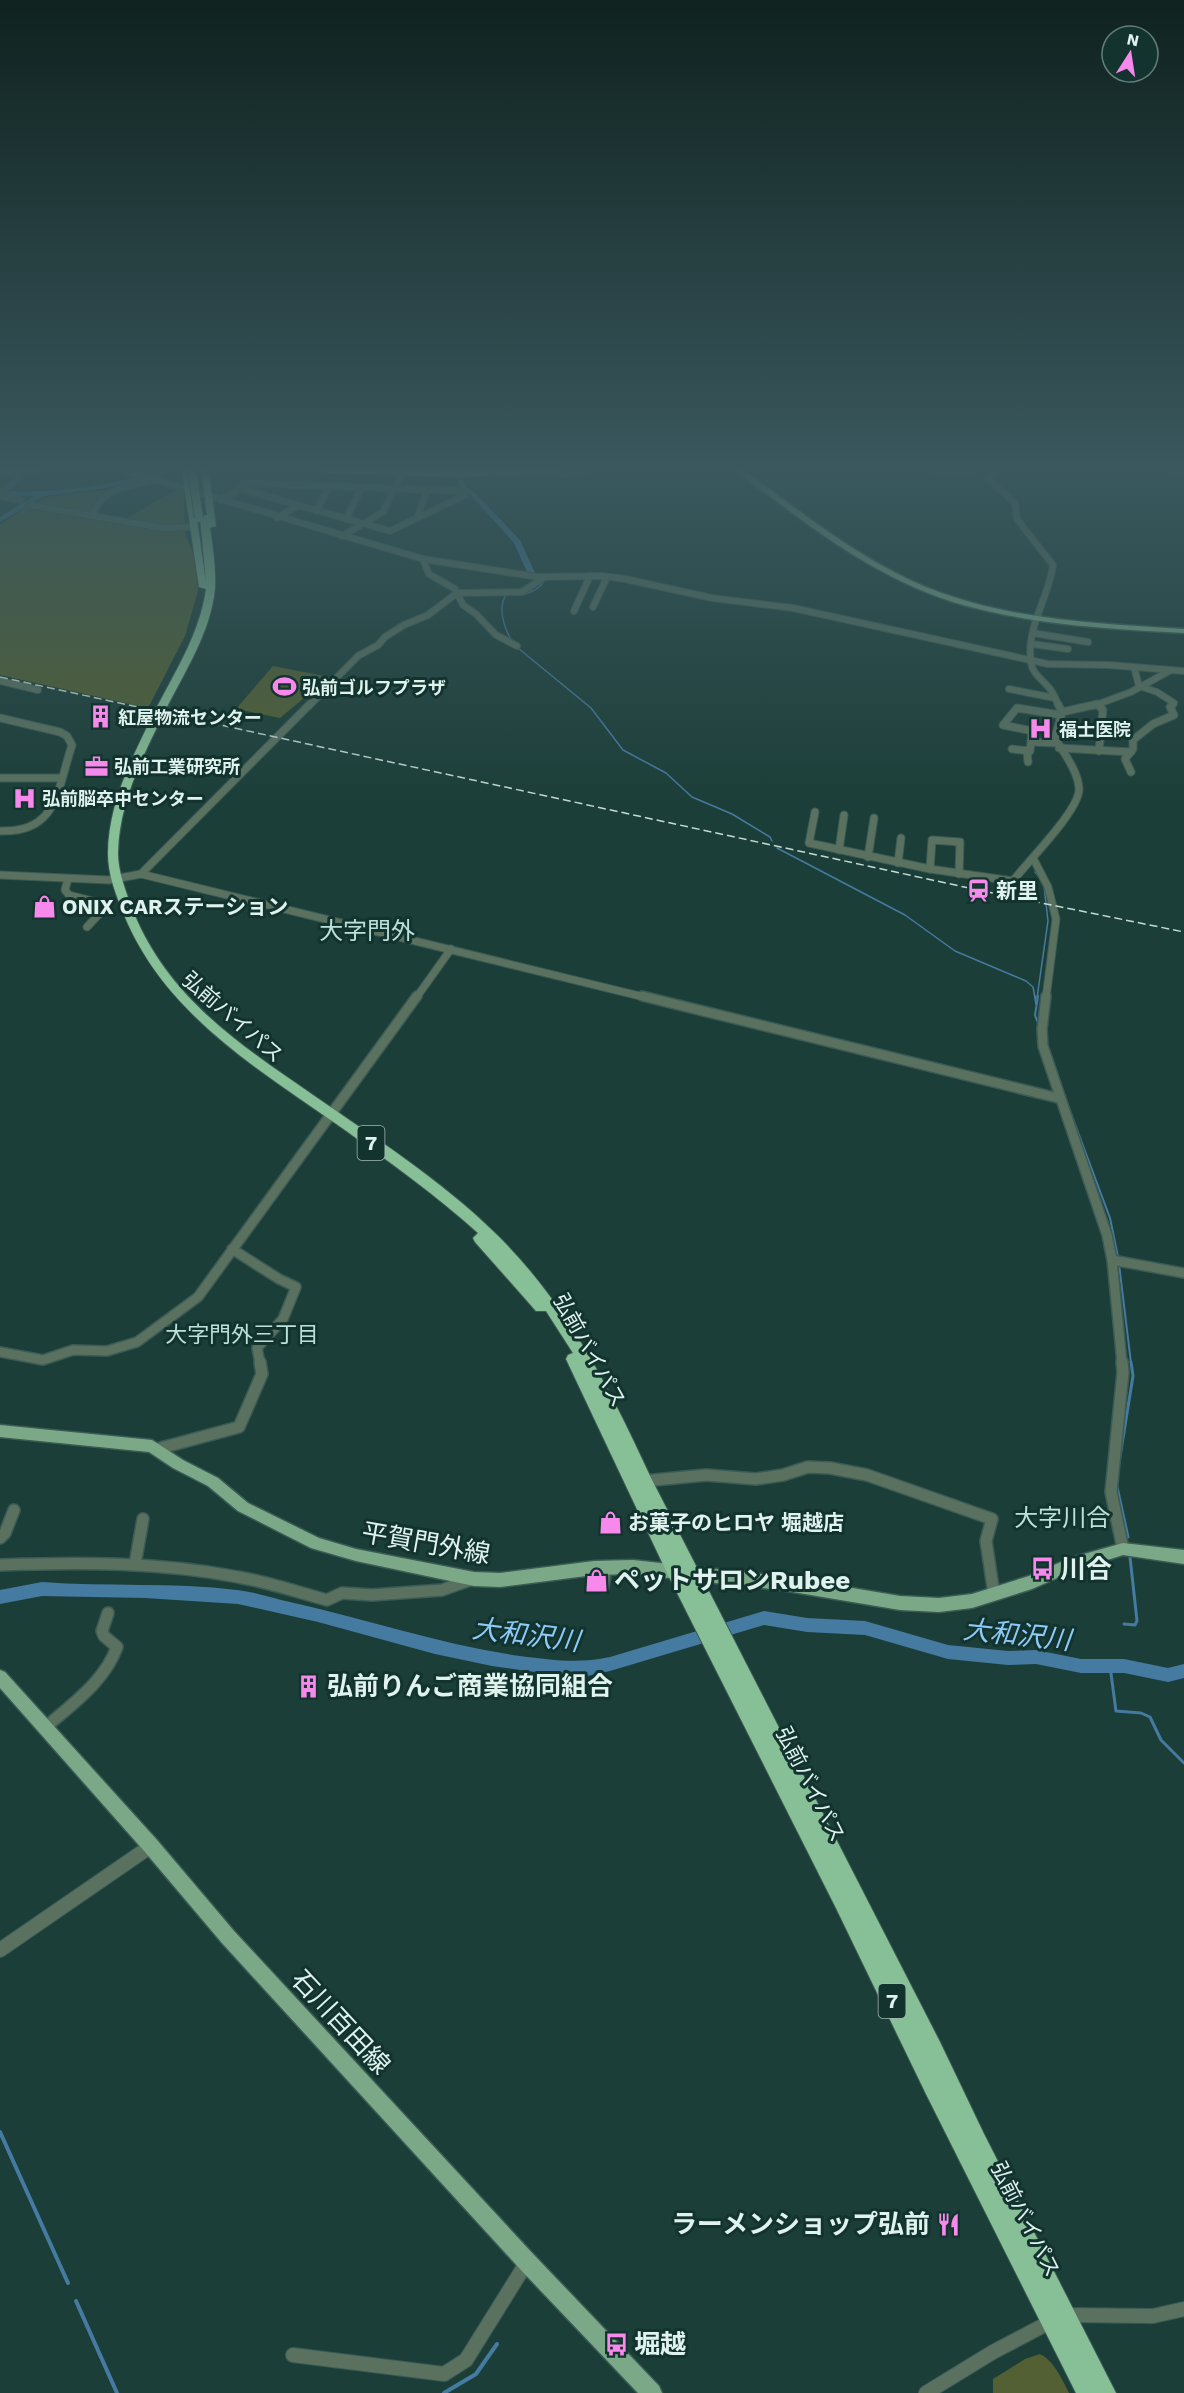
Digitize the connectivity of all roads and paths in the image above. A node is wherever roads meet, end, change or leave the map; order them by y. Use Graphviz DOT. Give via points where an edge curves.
graph roads {
  1 [pos="206,583"];
  2 [pos="207,583"];
  3 [pos="208,583"];
  4 [pos="442,583"];
  5 [pos="531,583"];
  6 [pos="587,583"];
  7 [pos="604,583"];
  8 [pos="639,583"];
  9 [pos="911,583"];
  10 [pos="1050,583"];
  11 [pos="207,587"];
  12 [pos="457,593"];
  13 [pos="593,607"];
  14 [pos="574,611"];
  15 [pos="1035,620"];
  16 [pos="1184,631"];
  17 [pos="1033,633"];
  18 [pos="1088,642"];
  19 [pos="1032,644"];
  20 [pos="514,645"];
  21 [pos="1068,650"];
  22 [pos="1032,661"];
  23 [pos="1134,667"];
  24 [pos="1172,670"];
  25 [pos="1184,671"];
  26 [pos="0,681"];
  27 [pos="1142,687"];
  28 [pos="1009,689"];
  29 [pos="38,690"];
  30 [pos="1055,698"];
  31 [pos="1184,699"];
  32 [pos="1174,702"];
  33 [pos="1098,705"];
  34 [pos="1062,713"];
  35 [pos="0,718"];
  36 [pos="1032,742"];
  37 [pos="1058,746"];
  38 [pos="1012,749"];
  39 [pos="1027,750"];
  40 [pos="1099,751"];
  41 [pos="1131,752"];
  42 [pos="1028,762"];
  43 [pos="1131,772"];
  44 [pos="0,778"];
  45 [pos="60,778"];
  46 [pos="815,812"];
  47 [pos="844,815"];
  48 [pos="874,819"];
  49 [pos="0,831"];
  50 [pos="901,838"];
  51 [pos="839,850"];
  52 [pos="868,857"];
  53 [pos="1033,858"];
  54 [pos="898,863"];
  55 [pos="930,869"];
  56 [pos="141,874"];
  57 [pos="959,874"];
  58 [pos="0,875"];
  59 [pos="68,879"];
  60 [pos="113,880"];
  61 [pos="87,927"];
  62 [pos="451,949"];
  63 [pos="1058,1098"];
  64 [pos="329,1118"];
  65 [pos="232,1249"];
  66 [pos="1112,1260"];
  67 [pos="1184,1273"];
  68 [pos="0,1352"];
  69 [pos="0,1431"];
  70 [pos="157,1449"];
  71 [pos="644,1481"];
  72 [pos="14,1510"];
  73 [pos="143,1519"];
  74 [pos="0,1538"];
  75 [pos="1123,1549"];
  76 [pos="1184,1557"];
  77 [pos="135,1564"];
  78 [pos="0,1565"];
  79 [pos="606,1567"];
  80 [pos="683,1572"];
  81 [pos="474,1579"];
  82 [pos="603,1587"];
  83 [pos="994,1594"];
  84 [pos="108,1613"];
  85 [pos="0,1677"];
  86 [pos="46,1727"];
  87 [pos="151,1846"];
  88 [pos="0,1950"];
  89 [pos="527,2262"];
  90 [pos="1184,2309"];
  91 [pos="1058,2318"];
  92 [pos="292,2355"];
  93 [pos="652,2393"];
  94 [pos="926,2393"];
  95 [pos="1088,2393"];
  96 [pos="1104,2393"];
  1 -- 11 [label="highway, 7"];
  2 -- 11 [label="highway, 弘前バイパス / 7"];
  3 -- 11 [label="highway, 7"];
  4 -- 12 [label="street"];
  5 -- 12 [label="street" via="522,592"];
  6 -- 14 [label="street"];
  7 -- 13 [label="street"];
  8 -- 22 [label="street" via="712,598 793,608"];
  9 -- 15 [label="main road" via="948,598"];
  10 -- 15 [label="street"];
  11 -- 60 [label="highway, 弘前バイパス / 7" via="208,602 194,644 156,712 125,788 113,855"];
  12 -- 20 [label="street" via="463,605 496,635"];
  12 -- 56 [label="street" via="358,656"];
  15 -- 16 [label="main road"];
  15 -- 17 [label="street"];
  17 -- 18 [label="street"];
  17 -- 19 [label="street"];
  19 -- 21 [label="street"];
  19 -- 22 [label="street"];
  22 -- 23 [label="street"];
  22 -- 30 [label="street" via="1034,670"];
  23 -- 24 [label="street"];
  23 -- 27 [label="street"];
  24 -- 25 [label="street"];
  24 -- 27 [label="street"];
  26 -- 29 [label="street"];
  27 -- 32 [label="street"];
  27 -- 33 [label="street"];
  28 -- 30 [label="street"];
  30 -- 34 [label="street"];
  31 -- 32 [label="street"];
  32 -- 41 [label="street" via="1170,707 1174,715 1153,724 1133,740"];
  33 -- 34 [label="street"];
  33 -- 40 [label="street" via="1103,710"];
  34 -- 36 [label="street" via="1017,708 1003,725 1032,731"];
  34 -- 37 [label="street" via="1055,738"];
  35 -- 45 [label="street" via="68,736 72,745"];
  36 -- 37 [label="street"];
  36 -- 39 [label="street" via="1030,751"];
  37 -- 40 [label="street"];
  37 -- 53 [label="street" via="1078,780 1079,793"];
  38 -- 39 [label="street"];
  39 -- 42 [label="street"];
  40 -- 41 [label="street"];
  41 -- 43 [label="street" via="1125,759"];
  44 -- 45 [label="street"];
  45 -- 49 [label="street" via="43,820 26,830"];
  46 -- 51 [label="street" via="809,843"];
  47 -- 51 [label="street"];
  48 -- 52 [label="street"];
  50 -- 54 [label="street"];
  51 -- 52 [label="street"];
  52 -- 54 [label="street"];
  53 -- 57 [label="street" via="1013,881"];
  53 -- 63 [label="street" via="1047,884 1056,919 1042,1029"];
  54 -- 55 [label="street"];
  55 -- 57 [label="street"];
  55 -- 57 [label="street" via="932,840 960,842"];
  56 -- 60 [label="street"];
  56 -- 62 [label="street"];
  58 -- 59 [label="street"];
  59 -- 60 [label="street"];
  59 -- 61 [label="street" via="65,890 69,895 96,902 101,912"];
  60 -- 64 [label="highway, 弘前バイパス / 7" via="136,933 174,990 221,1034"];
  62 -- 63 [label="street"];
  62 -- 64 [label="street"];
  63 -- 66 [label="street"];
  64 -- 65 [label="street"];
  64 -- 71 [label="highway, 弘前バイパス / 7" via="461,1210 530,1278 554,1310 609,1403"];
  64 -- 80 [label="highway, 弘前バイパス / 7" via="480,1238 538,1304 574,1360"];
  65 -- 68 [label="street" via="198,1297 137,1342 107,1351 73,1350 43,1360"];
  65 -- 70 [label="street" via="296,1287 283,1319 257,1348 262,1374 238,1427"];
  66 -- 67 [label="street"];
  66 -- 75 [label="street" via="1124,1372 1111,1492"];
  69 -- 70 [label="main road, 平賀門外線" via="122,1441"];
  70 -- 81 [label="main road, 平賀門外線" via="213,1482 243,1507 316,1543 356,1556"];
  71 -- 80 [label="highway, 弘前バイパス / 7"];
  71 -- 83 [label="street" via="706,1475 756,1479 808,1467 867,1475 992,1519 986,1541"];
  72 -- 74 [label="street"];
  73 -- 77 [label="street"];
  75 -- 76 [label="main road, 平賀門外線"];
  75 -- 83 [label="main road, 平賀門外線"];
  77 -- 78 [label="street"];
  77 -- 81 [label="street" via="231,1575 327,1600 342,1593 442,1590"];
  79 -- 80 [label="main road, 平賀門外線"];
  79 -- 81 [label="main road, 平賀門外線" via="511,1580"];
  79 -- 82 [label="street"];
  80 -- 83 [label="main road, 平賀門外線" via="900,1603 939,1605"];
  80 -- 91 [label="highway, 弘前バイパス / 7"];
  84 -- 86 [label="street" via="102,1630 117,1647 115,1658"];
  85 -- 86 [label="main road, 石川百田線"];
  86 -- 87 [label="main road, 石川百田線"];
  87 -- 88 [label="street"];
  87 -- 89 [label="main road, 石川百田線" via="228,1937"];
  89 -- 92 [label="street" via="466,2360 444,2374"];
  89 -- 93 [label="main road, 石川百田線"];
  90 -- 91 [label="street" via="1153,2316"];
  91 -- 94 [label="street"];
  91 -- 95 [label="highway, 7"];
  91 -- 96 [label="highway, 7"];
}
